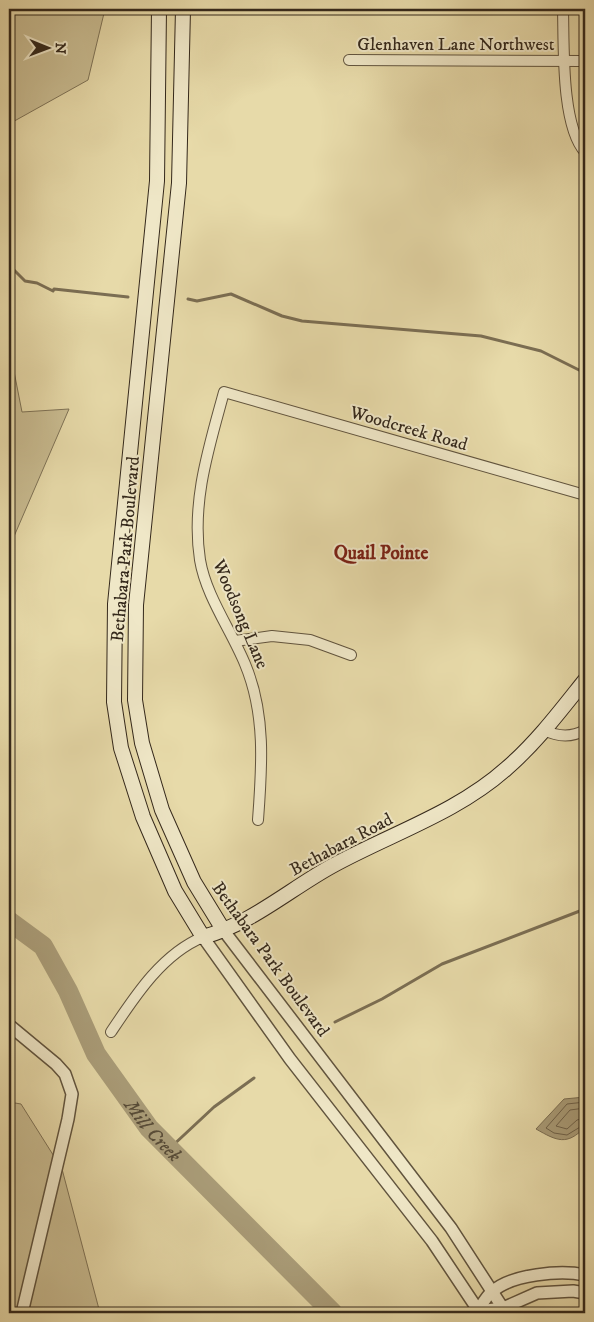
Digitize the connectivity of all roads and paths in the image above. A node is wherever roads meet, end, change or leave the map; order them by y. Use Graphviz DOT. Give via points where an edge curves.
graph roads {
  1 [pos="159,9"];
  2 [pos="183,9"];
  3 [pos="563,9"];
  4 [pos="348,60"];
  5 [pos="564,60"];
  6 [pos="585,61"];
  7 [pos="585,152"];
  8 [pos="224,392"];
  9 [pos="585,495"];
  10 [pos="235,641"];
  11 [pos="351,655"];
  12 [pos="585,680"];
  13 [pos="544,730"];
  14 [pos="585,730"];
  15 [pos="258,820"];
  16 [pos="224,931"];
  17 [pos="203,937"];
  18 [pos="9,1025"];
  19 [pos="111,1032"];
  20 [pos="585,1275"];
  21 [pos="492,1291"];
  22 [pos="585,1293"];
  23 [pos="504,1311"];
  24 [pos="479,1312"];
  25 [pos="22,1313"];
  1 -- 17 [label="main road, Bethabara Park Boulevard" via="157,181 114,604 114,702 121,748 143,817 175,891"];
  2 -- 16 [label="main road, Bethabara Park Boulevard" via="180,183 136,605 135,700 142,743 162,810 194,882"];
  3 -- 5 [label="street"];
  4 -- 5 [label="street, Glenhaven Lane Northwest"];
  5 -- 6 [label="street, Glenhaven Lane Northwest"];
  5 -- 7 [label="street" via="570,116"];
  8 -- 9 [label="street, Woodcreek Road"];
  8 -- 10 [label="street, Woodsong Lane" via="201,478 198,535 205,577"];
  10 -- 11 [label="street" via="272,636 310,640"];
  10 -- 15 [label="street, Woodsong Lane" via="255,692 262,733"];
  12 -- 13 [label="main road, Bethabara Road"];
  13 -- 14 [label="street" via="556,736"];
  13 -- 16 [label="main road, Bethabara Road" via="507,769 472,793 414,827 333,866"];
  16 -- 17 [label="main road, Bethabara Road"];
  16 -- 21 [label="street, Bethabara Park Boulevard" via="450,1228"];
  17 -- 19 [label="street, Bethabara Road" via="186,944 140,989"];
  17 -- 24 [label="street, Bethabara Park Boulevard" via="290,1059 432,1241"];
  18 -- 25 [label="street" via="56,1064 70,1084 72,1094"];
  20 -- 21 [label="street" via="545,1274 524,1278"];
  21 -- 23 [label="street, Bethabara Park Boulevard"];
  21 -- 24 [label="street"];
  22 -- 23 [label="street" via="537,1293"];
  23 -- 24 [label="street"];
}
